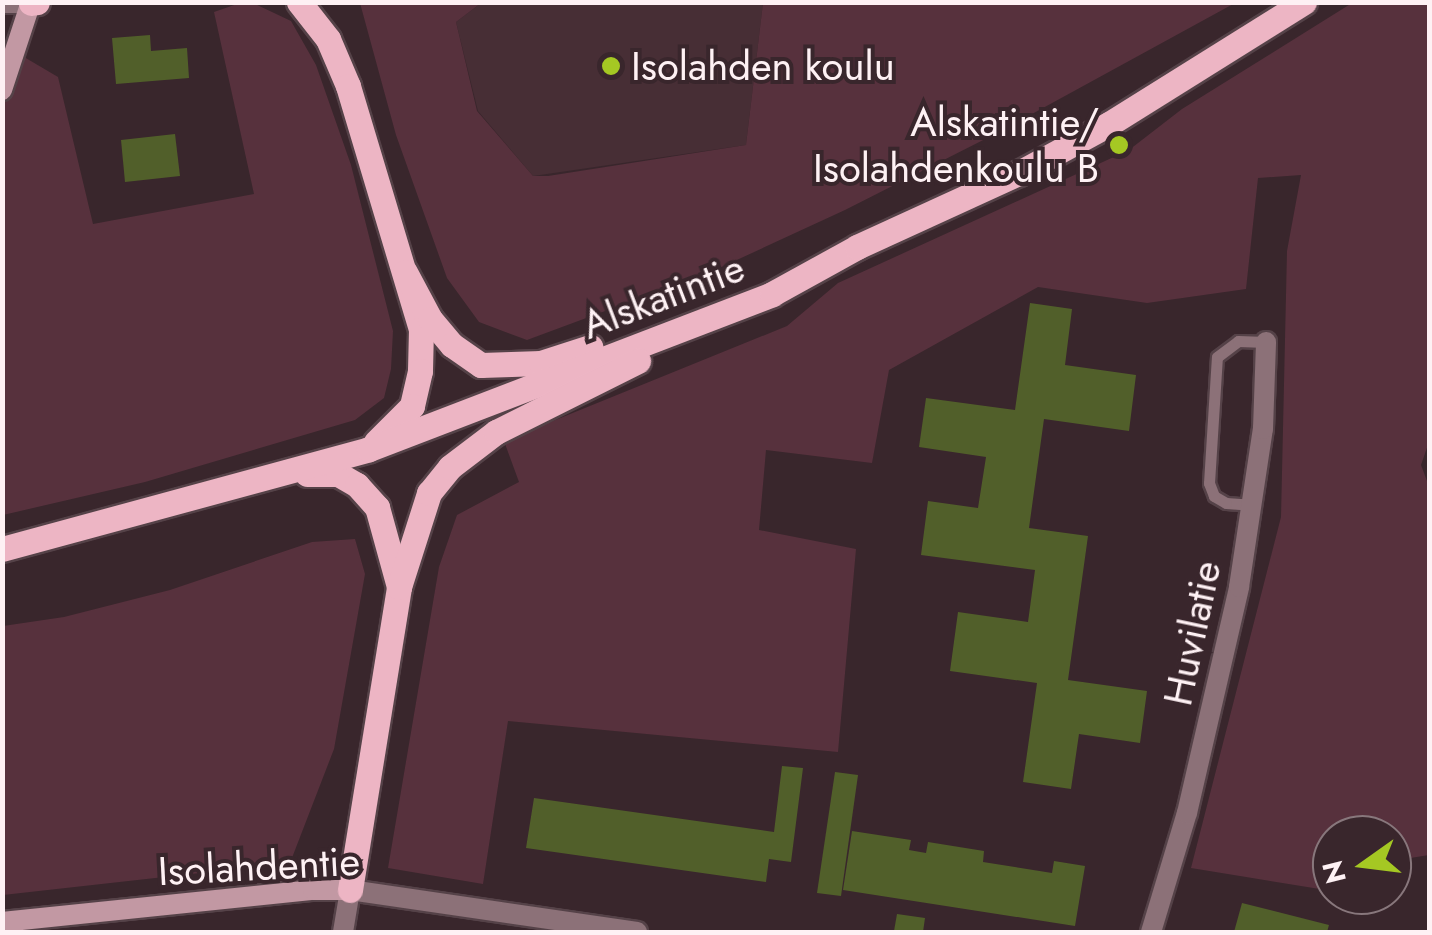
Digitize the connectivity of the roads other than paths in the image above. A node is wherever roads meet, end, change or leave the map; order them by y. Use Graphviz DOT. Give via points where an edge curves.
graph roads {
  1 [pos="299,2"];
  2 [pos="1304,2"];
  3 [pos="33,3"];
  4 [pos="2,4"];
  5 [pos="2,90"];
  6 [pos="856,247"];
  7 [pos="405,272"];
  8 [pos="772,294"];
  9 [pos="1266,342"];
  10 [pos="368,449"];
  11 [pos="284,474"];
  12 [pos="1254,505"];
  13 [pos="2,549"];
  14 [pos="399,587"];
  15 [pos="350,890"];
  16 [pos="2,922"];
  17 [pos="343,932"];
  18 [pos="638,932"];
  19 [pos="1151,932"];
  1 -- 7 [label="main road" via="328,39 348,86"];
  2 -- 6 [label="main road, Alskatintie" via="1109,124"];
  3 -- 4 [label="street"];
  3 -- 5 [label="street"];
  6 -- 7 [label="main road" via="582,350 506,367 481,365 452,344"];
  6 -- 8 [label="main road, Alskatintie"];
  7 -- 10 [label="main road" via="421,330 420,371 412,406"];
  8 -- 10 [label="main road, Alskatintie"];
  8 -- 14 [label="main road" via="496,432 450,467 429,492"];
  9 -- 12 [label="street, Huvilatie"];
  9 -- 12 [label="lane" via="1238,341 1217,357 1209,483 1226,503"];
  10 -- 11 [label="main road, Alskatintie"];
  11 -- 13 [label="main road, Alskatintie"];
  11 -- 14 [label="main road" via="338,474 357,484 377,507"];
  12 -- 19 [label="street, Huvilatie" via="1206,736"];
  14 -- 15 [label="main road"];
  15 -- 16 [label="street, Isolahdentie"];
  15 -- 17 [label="street"];
  15 -- 18 [label="street, Isolahdentie"];
}
